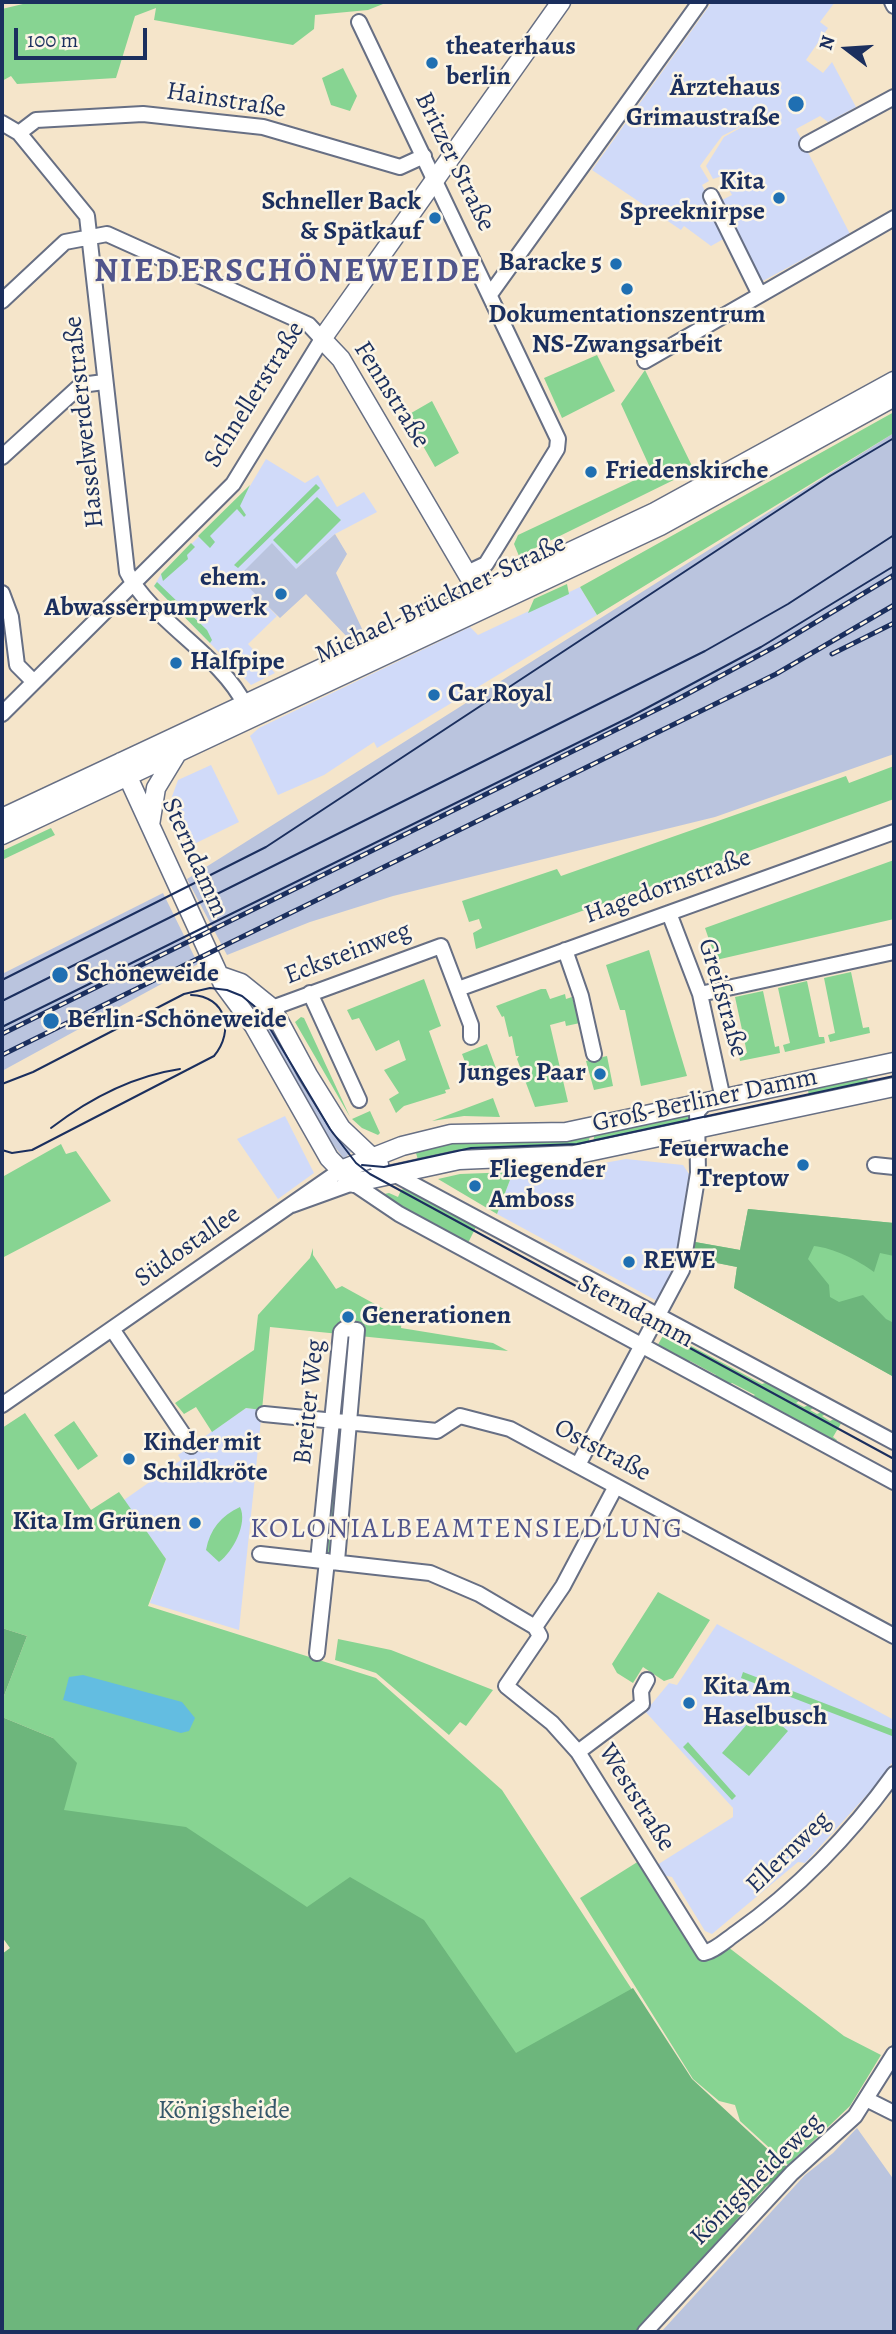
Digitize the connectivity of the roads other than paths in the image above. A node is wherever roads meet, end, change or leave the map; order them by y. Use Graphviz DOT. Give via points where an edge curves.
graph roads {
  1 [pos="561,2"];
  2 [pos="700,2"];
  3 [pos="359,22"];
  4 [pos="894,97"];
  5 [pos="2,122"];
  6 [pos="19,133"];
  7 [pos="807,144"];
  8 [pos="424,156"];
  9 [pos="435,177"];
  10 [pos="711,196"];
  11 [pos="894,218"];
  12 [pos="90,237"];
  13 [pos="491,293"];
  14 [pos="759,293"];
  15 [pos="2,301"];
  16 [pos="322,339"];
  17 [pos="645,361"];
  18 [pos="894,381"];
  19 [pos="104,382"];
  20 [pos="894,397"];
  21 [pos="2,457"];
  22 [pos="467,573"];
  23 [pos="134,583"];
  24 [pos="2,593"];
  25 [pos="472,598"];
  26 [pos="458,619"];
  27 [pos="34,682"];
  28 [pos="245,705"];
  29 [pos="2,714"];
  30 [pos="176,755"];
  31 [pos="125,769"];
  32 [pos="2,818"];
  33 [pos="150,825"];
  34 [pos="894,832"];
  35 [pos="2,835"];
  36 [pos="669,913"];
  37 [pos="565,950"];
  38 [pos="894,952"];
  39 [pos="218,975"];
  40 [pos="458,989"];
  41 [pos="310,993"];
  42 [pos="700,994"];
  43 [pos="280,1006"];
  44 [pos="471,1037"];
  45 [pos="594,1054"];
  46 [pos="894,1062"];
  47 [pos="894,1087"];
  48 [pos="359,1100"];
  49 [pos="715,1101"];
  50 [pos="697,1129"];
  51 [pos="371,1157"];
  52 [pos="875,1165"];
  53 [pos="894,1167"];
  54 [pos="394,1174"];
  55 [pos="347,1176"];
  56 [pos="659,1315"];
  57 [pos="112,1329"];
  58 [pos="643,1346"];
  59 [pos="2,1405"];
  60 [pos="264,1413"];
  61 [pos="332,1421"];
  62 [pos="350,1423"];
  63 [pos="894,1442"];
  64 [pos="191,1446"];
  65 [pos="578,1465"];
  66 [pos="894,1482"];
  67 [pos="616,1486"];
  68 [pos="260,1554"];
  69 [pos="327,1561"];
  70 [pos="535,1627"];
  71 [pos="894,1636"];
  72 [pos="317,1653"];
  73 [pos="647,1680"];
  74 [pos="578,1752"];
  75 [pos="894,1774"];
  76 [pos="704,1953"];
  77 [pos="894,2054"];
  78 [pos="866,2099"];
  79 [pos="894,2113"];
  80 [pos="645,2332"];
  1 -- 9 [label="main road, Schnellerstraße"];
  2 -- 13 [label="street"];
  3 -- 8 [label="street, Britzer Straße"];
  4 -- 7 [label="street"];
  5 -- 6 [label="street, Hasselwerderstraße"];
  6 -- 8 [label="street, Hainstraße" via="36,120 143,114 263,127 400,167"];
  6 -- 12 [label="street, Hasselwerderstraße" via="87,216"];
  8 -- 9 [label="street, Britzer Straße"];
  9 -- 13 [label="street, Britzer Straße"];
  9 -- 16 [label="main road, Schnellerstraße"];
  10 -- 14 [label="street"];
  11 -- 14 [label="street"];
  12 -- 15 [label="street" via="65,242"];
  12 -- 16 [label="street, Fennstraße" via="118,236 309,325"];
  12 -- 19 [label="street, Hasselwerderstraße"];
  13 -- 22 [label="street, Britzer Straße" via="558,439 557,449 486,564"];
  14 -- 17 [label="street"];
  16 -- 22 [label="main road, Fennstraße" via="344,364"];
  16 -- 23 [label="street, Schnellerstraße" via="237,479"];
  18 -- 25 [label="main road, Michael-Brückner-Straße" via="707,486"];
  19 -- 21 [label="street" via="81,385"];
  19 -- 23 [label="street, Hasselwerderstraße" via="125,565"];
  20 -- 26 [label="main road, Michael-Brückner-Straße" via="660,526"];
  22 -- 25 [label="main road, Fennstraße"];
  23 -- 27 [label="street, Schnellerstraße"];
  23 -- 28 [label="street, Hasselwerderstraße" via="234,685"];
  24 -- 27 [label="street" via="11,617 17,665"];
  25 -- 26 [label="main road"];
  25 -- 28 [label="main road, Michael-Brückner-Straße"];
  26 -- 30 [label="main road, Michael-Brückner-Straße"];
  27 -- 29 [label="street, Schnellerstraße"];
  28 -- 31 [label="main road, Michael-Brückner-Straße"];
  30 -- 31 [label="main road, Michael-Brückner-Straße"];
  30 -- 33 [label="main road" via="156,788"];
  31 -- 32 [label="main road, Michael-Brückner-Straße"];
  31 -- 33 [label="main road, Sterndamm"];
  31 -- 35 [label="main road, Michael-Brückner-Straße"];
  33 -- 39 [label="main road, Sterndamm"];
  34 -- 36 [label="street, Hagedornstraße"];
  36 -- 37 [label="street, Hagedornstraße"];
  36 -- 42 [label="street, Greifstraße"];
  37 -- 40 [label="street, Hagedornstraße"];
  37 -- 45 [label="street"];
  38 -- 42 [label="street"];
  39 -- 43 [label="main road, Sterndamm"];
  39 -- 55 [label="main road, Sterndamm" via="254,1026 326,1152"];
  40 -- 41 [label="street, Ecksteinweg" via="441,946"];
  40 -- 44 [label="street"];
  41 -- 43 [label="street, Ecksteinweg"];
  41 -- 48 [label="street"];
  42 -- 49 [label="street, Greifstraße"];
  43 -- 51 [label="main road, Sterndamm" via="308,1075 341,1128"];
  46 -- 49 [label="main road, Groß-Berliner Damm"];
  47 -- 50 [label="main road, Groß-Berliner Damm"];
  49 -- 50 [label="street" via="696,1112"];
  49 -- 51 [label="main road, Groß-Berliner Damm" via="566,1132 451,1135"];
  50 -- 54 [label="main road, Groß-Berliner Damm" via="574,1155 477,1157"];
  50 -- 56 [label="street" via="698,1173 684,1259"];
  51 -- 54 [label="main road, Sterndamm"];
  51 -- 55 [label="main road"];
  52 -- 53 [label="street"];
  54 -- 55 [label="main road"];
  54 -- 56 [label="street, Sterndamm"];
  55 -- 57 [label="street, Südostallee" via="292,1205"];
  55 -- 58 [label="street, Sterndamm" via="388,1208"];
  56 -- 58 [label="street"];
  56 -- 63 [label="street, Sterndamm"];
  57 -- 59 [label="street, Südostallee"];
  57 -- 64 [label="street"];
  58 -- 65 [label="street"];
  58 -- 66 [label="street, Sterndamm"];
  60 -- 61 [label="street, Oststraße"];
  61 -- 62 [label="street, Oststraße"];
  61 -- 62 [label="street, Breiter Weg" via="344,1329 359,1332"];
  61 -- 69 [label="street, Breiter Weg"];
  62 -- 65 [label="street, Oststraße" via="436,1431 460,1416 476,1418 510,1429"];
  62 -- 69 [label="street, Breiter Weg"];
  65 -- 67 [label="street, Oststraße"];
  67 -- 70 [label="street" via="563,1586"];
  67 -- 71 [label="street, Oststraße" via="745,1564"];
  68 -- 69 [label="street"];
  69 -- 70 [label="street" via="438,1576"];
  69 -- 72 [label="street, Breiter Weg"];
  70 -- 74 [label="street, Weststraße" via="540,1636 506,1686 552,1723"];
  73 -- 74 [label="street" via="641,1691 642,1704"];
  74 -- 76 [label="street, Weststraße"];
  75 -- 76 [label="street, Ellernweg" via="852,1827 787,1892"];
  77 -- 78 [label="street, Königsheideweg"];
  78 -- 79 [label="street"];
  78 -- 80 [label="street, Königsheideweg"];
}
